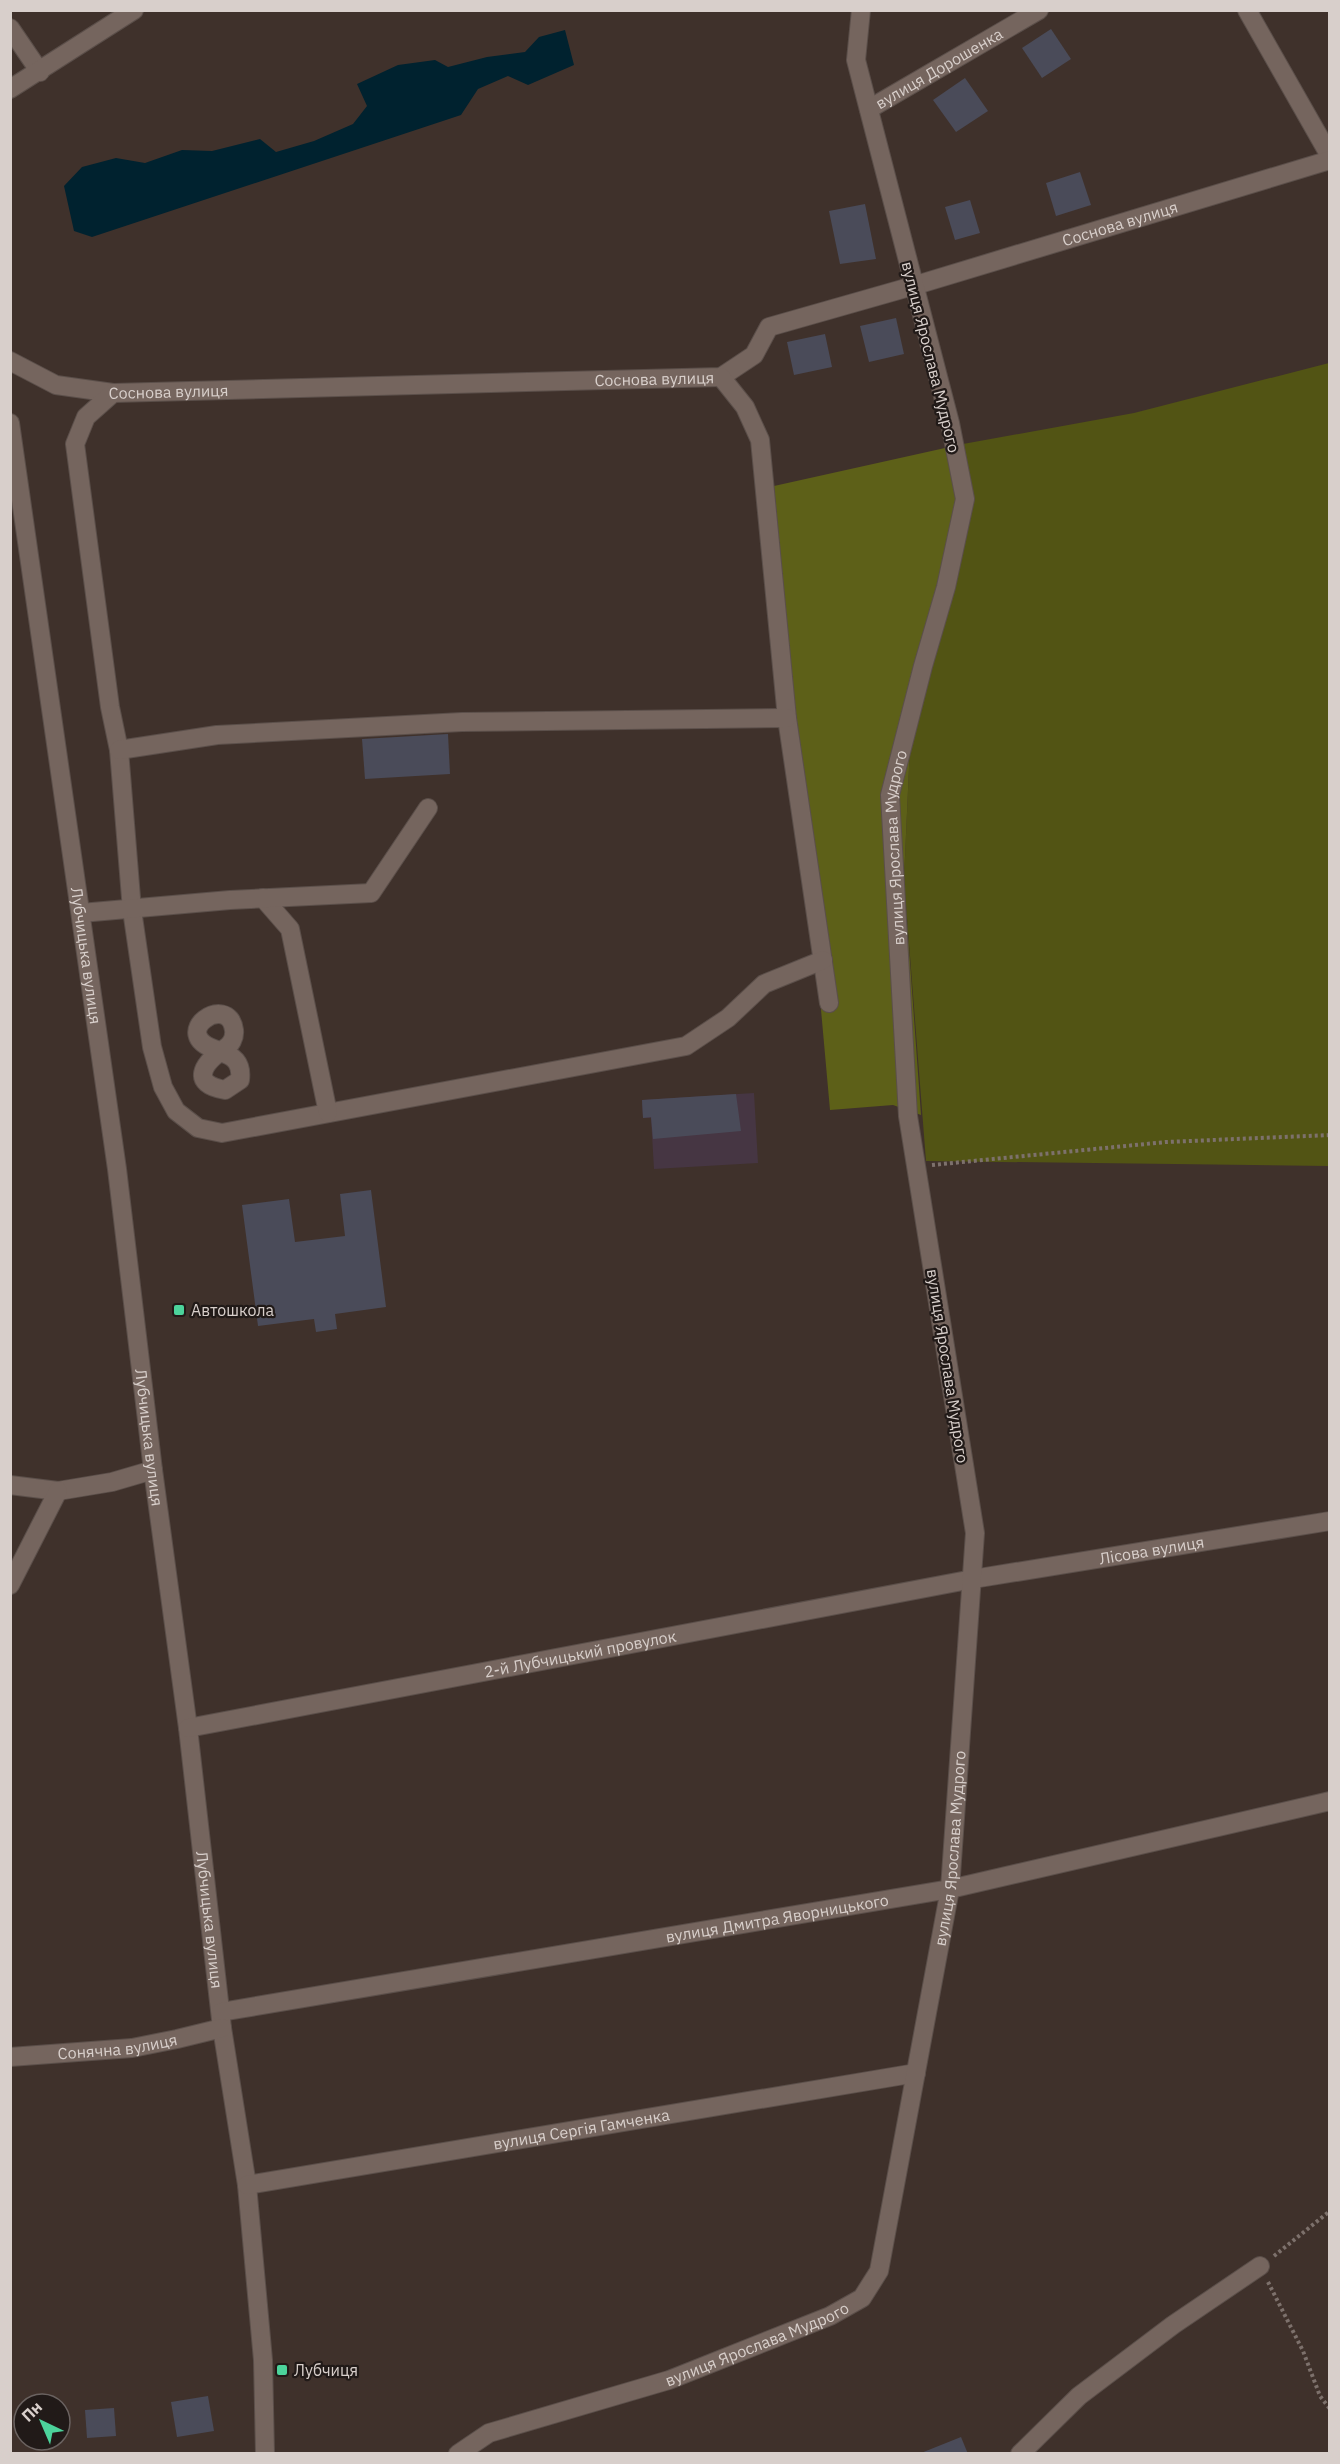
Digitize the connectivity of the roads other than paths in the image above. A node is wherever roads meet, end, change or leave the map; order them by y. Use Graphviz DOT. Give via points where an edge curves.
graph roads {
  1 [pos="134,10"];
  2 [pos="861,10"];
  3 [pos="1039,10"];
  4 [pos="1247,10"];
  5 [pos="10,27"];
  6 [pos="40,72"];
  7 [pos="10,89"];
  8 [pos="869,109"];
  9 [pos="1329,158"];
  10 [pos="913,286"];
  11 [pos="10,361"];
  12 [pos="721,377"];
  13 [pos="113,393"];
  14 [pos="10,423"];
  15 [pos="16,490"];
  16 [pos="787,718"];
  17 [pos="119,750"];
  18 [pos="428,808"];
  19 [pos="262,898"];
  20 [pos="132,910"];
  21 [pos="81,913"];
  22 [pos="823,960"];
  23 [pos="829,1003"];
  24 [pos="218,1051"];
  25 [pos="328,1113"];
  26 [pos="153,1470"];
  27 [pos="10,1485"];
  28 [pos="58,1491"];
  29 [pos="1329,1521"];
  30 [pos="973,1579"];
  31 [pos="10,1585"];
  32 [pos="188,1728"];
  33 [pos="1329,1801"];
  34 [pos="950,1889"];
  35 [pos="221,2020"];
  36 [pos="10,2057"];
  37 [pos="916,2073"];
  38 [pos="247,2185"];
  39 [pos="1260,2266"];
  40 [pos="265,2454"];
  41 [pos="458,2454"];
  42 [pos="1020,2454"];
  1 -- 6 [label="street"];
  2 -- 8 [label="street, вулиця Ярослава Мудрого" via="856,60"];
  3 -- 8 [label="street, вулиця Дорошенка"];
  4 -- 9 [label="street"];
  5 -- 6 [label="street"];
  6 -- 7 [label="street"];
  8 -- 10 [label="street, вулиця Ярослава Мудрого"];
  9 -- 10 [label="street, Соснова вулиця"];
  10 -- 12 [label="street, Соснова вулиця" via="769,327 754,355"];
  10 -- 30 [label="street, вулиця Ярослава Мудрого" via="950,423 965,499 890,795 908,1116 975,1533"];
  11 -- 13 [label="street, Соснова вулиця" via="56,385"];
  12 -- 13 [label="street, Соснова вулиця"];
  12 -- 16 [label="street" via="745,407 760,440"];
  13 -- 17 [label="street" via="86,417 75,444"];
  14 -- 15 [label="street, Лубчицька вулиця"];
  15 -- 21 [label="street, Лубчицька вулиця"];
  16 -- 17 [label="street" via="462,722 217,735"];
  16 -- 22 [label="street"];
  17 -- 20 [label="street"];
  18 -- 19 [label="street" via="371,892"];
  19 -- 20 [label="street"];
  19 -- 25 [label="street" via="290,929"];
  20 -- 21 [label="street"];
  20 -- 25 [label="street" via="152,1047 163,1087 177,1111 198,1128 222,1133"];
  21 -- 26 [label="street, Лубчицька вулиця"];
  22 -- 23 [label="street"];
  22 -- 25 [label="street" via="764,984 728,1018 686,1046"];
  24 -- 24 [label="street" via="235,1059 240,1066 240,1080 225,1090 207,1083 204,1065 212,1056 227,1047 234,1039 234,1029 229,1018 212,1014 202,1019 197,1027 198,1036 203,1044"];
  26 -- 28 [label="street"];
  26 -- 32 [label="street, Лубчицька вулиця"];
  27 -- 28 [label="street"];
  28 -- 31 [label="street"];
  29 -- 30 [label="street, Лісова вулиця"];
  30 -- 32 [label="street, 2-й Лубчицький провулок"];
  30 -- 34 [label="street, вулиця Ярослава Мудрого"];
  32 -- 35 [label="street, Лубчицька вулиця"];
  33 -- 34 [label="street, вулиця Дмитра Яворницького"];
  34 -- 35 [label="street, вулиця Дмитра Яворницького"];
  34 -- 37 [label="street, вулиця Ярослава Мудрого"];
  35 -- 36 [label="street, Сонячна вулиця" via="177,2039 132,2048"];
  35 -- 38 [label="street, Лубчицька вулиця"];
  37 -- 38 [label="street, вулиця Сергія Гамченка"];
  37 -- 41 [label="street, вулиця Ярослава Мудрого" via="879,2271 862,2298 830,2316 669,2380 489,2433"];
  38 -- 40 [label="street, Лубчицька вулиця" via="263,2360"];
  39 -- 42 [label="street" via="1079,2396"];
}
